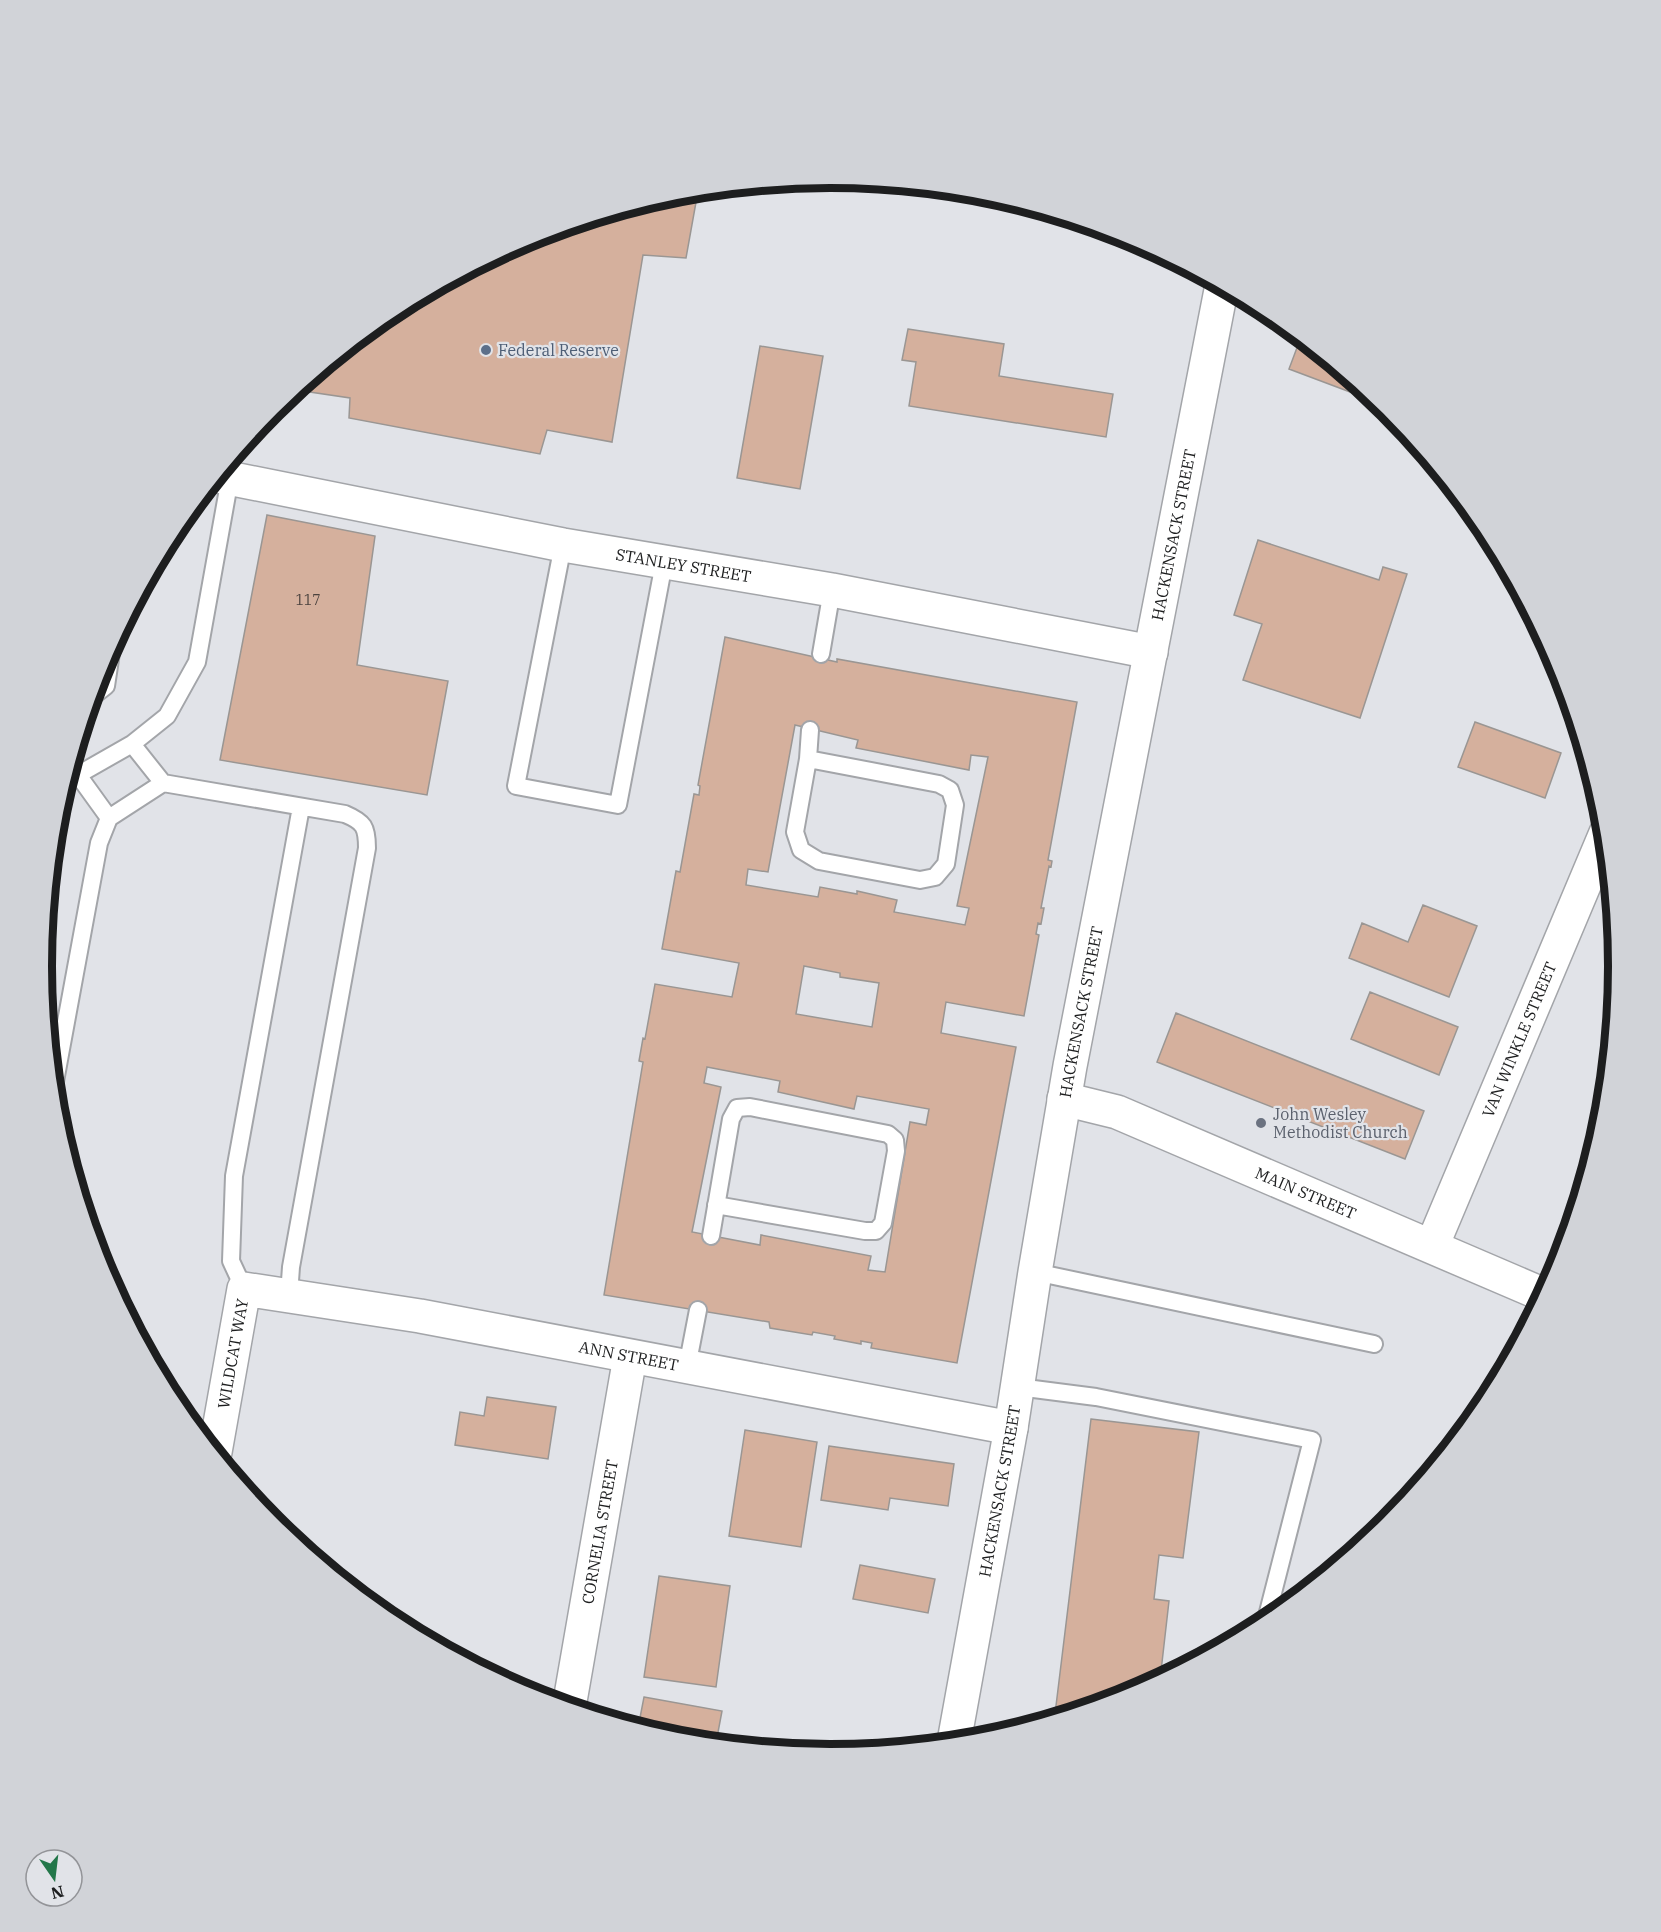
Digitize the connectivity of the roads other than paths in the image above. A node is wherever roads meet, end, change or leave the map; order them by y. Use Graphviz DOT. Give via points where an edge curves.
graph roads {
  1 [pos="1221,292"];
  2 [pos="225,477"];
  3 [pos="224,479"];
  4 [pos="562,545"];
  5 [pos="664,563"];
  6 [pos="832,590"];
  7 [pos="1151,652"];
  8 [pos="821,654"];
  9 [pos="810,730"];
  10 [pos="132,744"];
  11 [pos="808,759"];
  12 [pos="76,775"];
  13 [pos="75,781"];
  14 [pos="163,783"];
  15 [pos="301,807"];
  16 [pos="109,818"];
  17 [pos="1600,848"];
  18 [pos="58,1062"];
  19 [pos="1065,1099"];
  20 [pos="716,1205"];
  21 [pos="711,1236"];
  22 [pos="1432,1246"];
  23 [pos="1035,1272"];
  24 [pos="244,1289"];
  25 [pos="1536,1292"];
  26 [pos="289,1295"];
  27 [pos="698,1310"];
  28 [pos="1374,1344"];
  29 [pos="630,1357"];
  30 [pos="687,1367"];
  31 [pos="1018,1387"];
  32 [pos="1011,1428"];
  33 [pos="216,1443"];
  34 [pos="1269,1609"];
  35 [pos="570,1699"];
  36 [pos="956,1733"];
  1 -- 7 [label="street, HACKENSACK STREET"];
  2 -- 4 [label="street, STANLEY STREET"];
  3 -- 10 [label="lane" via="197,662 167,716"];
  4 -- 5 [label="street, STANLEY STREET"];
  4 -- 5 [label="lane" via="516,786 618,806"];
  5 -- 6 [label="street, STANLEY STREET"];
  6 -- 7 [label="street, STANLEY STREET"];
  6 -- 8 [label="lane"];
  7 -- 19 [label="street, HACKENSACK STREET"];
  9 -- 11 [label="lane"];
  10 -- 12 [label="lane"];
  10 -- 14 [label="lane"];
  11 -- 11 [label="lane" via="795,832 801,850 819,861 920,880 935,877 946,864 955,805 950,790 939,784"];
  13 -- 16 [label="lane"];
  14 -- 15 [label="lane"];
  14 -- 16 [label="lane"];
  15 -- 24 [label="lane" via="234,1176 231,1261"];
  15 -- 26 [label="lane" via="360,820 367,832 367,848"];
  16 -- 18 [label="lane" via="92,869"];
  17 -- 22 [label="street, VAN WINKLE STREET"];
  19 -- 22 [label="street, MAIN STREET" via="1117,1112"];
  19 -- 23 [label="street, HACKENSACK STREET"];
  20 -- 20 [label="lane" via="737,1108 750,1107 888,1134 895,1140 883,1223 876,1231"];
  20 -- 21 [label="lane"];
  22 -- 25 [label="street, MAIN STREET"];
  23 -- 28 [label="lane"];
  23 -- 31 [label="street, HACKENSACK STREET"];
  24 -- 26 [label="street, ANN STREET"];
  24 -- 33 [label="street, WILDCAT WAY"];
  26 -- 29 [label="street, ANN STREET"];
  27 -- 30 [label="lane"];
  29 -- 30 [label="street, ANN STREET"];
  29 -- 35 [label="street, CORNELIA STREET"];
  30 -- 32 [label="street, ANN STREET"];
  31 -- 32 [label="street, HACKENSACK STREET"];
  31 -- 34 [label="lane" via="1096,1397 1312,1440"];
  32 -- 36 [label="street, HACKENSACK STREET"];
}
